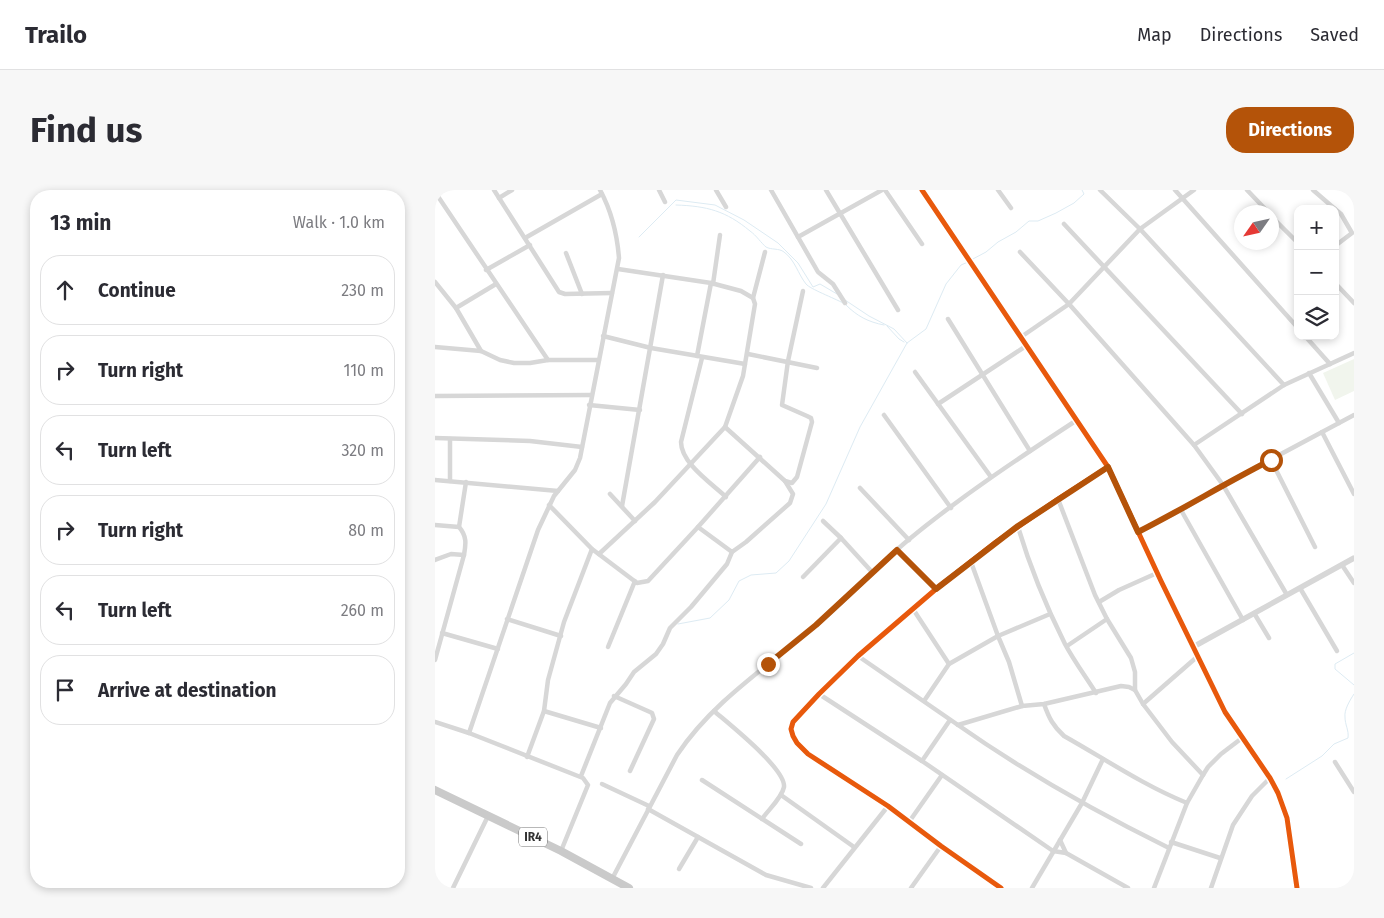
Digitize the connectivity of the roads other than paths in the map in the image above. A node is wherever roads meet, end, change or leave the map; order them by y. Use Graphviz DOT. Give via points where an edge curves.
graph roads {
  1 [pos="494,190"];
  2 [pos="512,190"];
  3 [pos="659,190"];
  4 [pos="716,190"];
  5 [pos="771,190"];
  6 [pos="826,190"];
  7 [pos="883,190"];
  8 [pos="921,190"];
  9 [pos="998,190"];
  10 [pos="1100,190"];
  11 [pos="1175,190"];
  12 [pos="1194,190"];
  13 [pos="1247,190"];
  14 [pos="1313,190"];
  15 [pos="435,192"];
  16 [pos="601,192"];
  17 [pos="499,198"];
  18 [pos="1182,198"];
  19 [pos="665,202"];
  20 [pos="1261,205"];
  21 [pos="1330,205"];
  22 [pos="726,207"];
  23 [pos="1011,208"];
  24 [pos="1339,212"];
  25 [pos="839,213"];
  26 [pos="1064,224"];
  27 [pos="1279,224"];
  28 [pos="1140,229"];
  29 [pos="1353,234"];
  30 [pos="720,235"];
  31 [pos="798,237"];
  32 [pos="525,238"];
  33 [pos="1294,239"];
  34 [pos="1339,243"];
  35 [pos="922,244"];
  36 [pos="530,245"];
  37 [pos="765,252"];
  38 [pos="1020,252"];
  39 [pos="566,253"];
  40 [pos="973,265"];
  41 [pos="1103,266"];
  42 [pos="618,269"];
  43 [pos="486,270"];
  44 [pos="663,275"];
  45 [pos="435,282"];
  46 [pos="712,283"];
  47 [pos="496,284"];
  48 [pos="1339,287"];
  49 [pos="442,290"];
  50 [pos="435,291"];
  51 [pos="803,291"];
  52 [pos="612,293"];
  53 [pos="582,294"];
  54 [pos="753,298"];
  55 [pos="845,303"];
  56 [pos="1354,303"];
  57 [pos="1069,304"];
  58 [pos="456,308"];
  59 [pos="898,310"];
  60 [pos="948,319"];
  61 [pos="1294,324"];
  62 [pos="603,336"];
  63 [pos="1021,337"];
  64 [pos="1308,340"];
  65 [pos="1026,346"];
  66 [pos="435,347"];
  67 [pos="651,348"];
  68 [pos="481,351"];
  69 [pos="1354,353"];
  70 [pos="748,354"];
  71 [pos="699,357"];
  72 [pos="549,360"];
  73 [pos="599,360"];
  74 [pos="788,361"];
  75 [pos="745,364"];
  76 [pos="1329,364"];
  77 [pos="817,368"];
  78 [pos="915,372"];
  79 [pos="1309,373"];
  80 [pos="984,374"];
  81 [pos="1284,385"];
  82 [pos="591,395"];
  83 [pos="435,396"];
  84 [pos="938,404"];
  85 [pos="589,405"];
  86 [pos="639,410"];
  87 [pos="1242,414"];
  88 [pos="884,415"];
  89 [pos="1354,415"];
  90 [pos="1077,420"];
  91 [pos="1339,423"];
  92 [pos="725,427"];
  93 [pos="1322,432"];
  94 [pos="435,438"];
  95 [pos="450,439"];
  96 [pos="1194,445"];
  97 [pos="582,447"];
  98 [pos="1030,451"];
  99 [pos="760,457"];
  100 [pos="1271,460"];
  101 [pos="690,464"];
  102 [pos="1108,467"];
  103 [pos="991,477"];
  104 [pos="435,480"];
  105 [pos="450,481"];
  106 [pos="785,481"];
  107 [pos="465,482"];
  108 [pos="1223,485"];
  109 [pos="861,488"];
  110 [pos="559,491"];
  111 [pos="609,494"];
  112 [pos="1354,494"];
  113 [pos="726,497"];
  114 [pos="1058,499"];
  115 [pos="549,505"];
  116 [pos="622,506"];
  117 [pos="951,508"];
  118 [pos="1181,510"];
  119 [pos="635,521"];
  120 [pos="823,521"];
  121 [pos="435,524"];
  122 [pos="1018,526"];
  123 [pos="459,527"];
  124 [pos="698,528"];
  125 [pos="1138,532"];
  126 [pos="841,538"];
  127 [pos="909,540"];
  128 [pos="1315,547"];
  129 [pos="591,549"];
  130 [pos="897,550"];
  131 [pos="732,552"];
  132 [pos="599,554"];
  133 [pos="464,555"];
  134 [pos="1354,558"];
  135 [pos="435,560"];
  136 [pos="971,562"];
  137 [pos="1342,565"];
  138 [pos="872,572"];
  139 [pos="1157,573"];
  140 [pos="803,576"];
  141 [pos="635,581"];
  142 [pos="1354,583"];
  143 [pos="1300,588"];
  144 [pos="936,589"];
  145 [pos="1287,595"];
  146 [pos="1099,602"];
  147 [pos="913,609"];
  148 [pos="1255,613"];
  149 [pos="1051,614"];
  150 [pos="507,619"];
  151 [pos="1107,619"];
  152 [pos="1243,620"];
  153 [pos="443,633"];
  154 [pos="561,636"];
  155 [pos="998,636"];
  156 [pos="1269,638"];
  157 [pos="1067,646"];
  158 [pos="608,647"];
  159 [pos="1193,647"];
  160 [pos="498,649"];
  161 [pos="1337,650"];
  162 [pos="858,656"];
  163 [pos="1198,656"];
  164 [pos="435,660"];
  165 [pos="949,664"];
  166 [pos="1135,690"];
  167 [pos="1096,693"];
  168 [pos="819,694"];
  169 [pos="614,696"];
  170 [pos="923,700"];
  171 [pos="1045,704"];
  172 [pos="1143,704"];
  173 [pos="1022,706"];
  174 [pos="544,711"];
  175 [pos="714,711"];
  176 [pos="950,720"];
  177 [pos="435,722"];
  178 [pos="958,725"];
  179 [pos="601,728"];
  180 [pos="469,733"];
  181 [pos="1242,738"];
  182 [pos="527,757"];
  183 [pos="1103,759"];
  184 [pos="923,761"];
  185 [pos="1335,762"];
  186 [pos="630,771"];
  187 [pos="1203,775"];
  188 [pos="581,776"];
  189 [pos="942,776"];
  190 [pos="1270,778"];
  191 [pos="702,780"];
  192 [pos="602,784"];
  193 [pos="435,790"];
  194 [pos="1354,792"];
  195 [pos="781,794"];
  196 [pos="1083,803"];
  197 [pos="1187,803"];
  198 [pos="888,806"];
  199 [pos="649,807"];
  200 [pos="488,816"];
  201 [pos="762,819"];
  202 [pos="909,822"];
  203 [pos="698,837"];
  204 [pos="1060,840"];
  205 [pos="801,844"];
  206 [pos="1170,845"];
  207 [pos="941,846"];
  208 [pos="854,847"];
  209 [pos="1053,851"];
  210 [pos="561,852"];
  211 [pos="1066,853"];
  212 [pos="1220,858"];
  213 [pos="679,869"];
  214 [pos="612,880"];
  215 [pos="456,887"];
  216 [pos="629,888"];
  217 [pos="811,888"];
  218 [pos="823,888"];
  219 [pos="911,888"];
  220 [pos="1001,888"];
  221 [pos="1031,888"];
  222 [pos="1128,888"];
  223 [pos="1155,888"];
  224 [pos="1211,888"];
  225 [pos="1297,888"];
  1 -- 17 [label="street"];
  2 -- 17 [label="street"];
  3 -- 19 [label="street"];
  4 -- 22 [label="street"];
  5 -- 31 [label="street"];
  6 -- 25 [label="street"];
  7 -- 25 [label="street"];
  7 -- 35 [label="street"];
  8 -- 40 [label="street"];
  9 -- 23 [label="street"];
  10 -- 28 [label="street"];
  11 -- 18 [label="street"];
  12 -- 18 [label="street"];
  13 -- 20 [label="street"];
  14 -- 21 [label="street"];
  15 -- 43 [label="street"];
  16 -- 32 [label="street"];
  16 -- 42 [label="street" via="613,218 618,240"];
  17 -- 32 [label="street"];
  18 -- 28 [label="street"];
  18 -- 61 [label="street"];
  24 -- 29 [label="street"];
  25 -- 31 [label="street"];
  25 -- 59 [label="street"];
  26 -- 41 [label="street"];
  27 -- 33 [label="street"];
  28 -- 41 [label="street"];
  28 -- 81 [label="street"];
  29 -- 34 [label="street"];
  30 -- 46 [label="street"];
  31 -- 55 [label="street" via="820,275 833,284"];
  32 -- 36 [label="street"];
  36 -- 43 [label="street"];
  36 -- 53 [label="street" via="559,292"];
  37 -- 54 [label="street"];
  38 -- 57 [label="street"];
  39 -- 53 [label="street"];
  40 -- 63 [label="street"];
  41 -- 57 [label="street"];
  41 -- 87 [label="street"];
  42 -- 44 [label="street"];
  42 -- 52 [label="street"];
  43 -- 47 [label="street"];
  44 -- 46 [label="street"];
  44 -- 67 [label="street"];
  45 -- 49 [label="street"];
  46 -- 54 [label="street" via="741,290"];
  46 -- 71 [label="street"];
  47 -- 58 [label="street"];
  47 -- 72 [label="street"];
  48 -- 56 [label="street"];
  49 -- 50 [label="street"];
  49 -- 58 [label="street"];
  51 -- 74 [label="street"];
  52 -- 53 [label="street"];
  52 -- 62 [label="street"];
  54 -- 70 [label="street" via="755,304"];
  57 -- 63 [label="street"];
  57 -- 96 [label="street"];
  58 -- 68 [label="street"];
  60 -- 80 [label="street"];
  62 -- 67 [label="street"];
  62 -- 73 [label="street"];
  63 -- 65 [label="street"];
  64 -- 76 [label="street"];
  65 -- 80 [label="street"];
  65 -- 90 [label="street"];
  66 -- 68 [label="street"];
  67 -- 71 [label="street"];
  67 -- 86 [label="street"];
  68 -- 72 [label="street" via="514,363"];
  69 -- 76 [label="street"];
  70 -- 74 [label="street"];
  70 -- 75 [label="street"];
  71 -- 75 [label="street"];
  71 -- 101 [label="street" via="681,442 683,456"];
  72 -- 73 [label="street"];
  73 -- 82 [label="street"];
  74 -- 77 [label="street"];
  74 -- 106 [label="street" via="782,405 811,418 812,422 797,476 792,483"];
  75 -- 92 [label="street"];
  76 -- 79 [label="street"];
  78 -- 84 [label="street"];
  79 -- 81 [label="street"];
  79 -- 91 [label="street"];
  80 -- 84 [label="street"];
  80 -- 98 [label="street"];
  81 -- 87 [label="street"];
  82 -- 83 [label="street"];
  82 -- 85 [label="street"];
  84 -- 103 [label="street"];
  85 -- 86 [label="street"];
  85 -- 97 [label="street"];
  86 -- 116 [label="street"];
  87 -- 96 [label="street"];
  88 -- 117 [label="street"];
  89 -- 91 [label="street"];
  90 -- 98 [label="street"];
  90 -- 102 [label="street"];
  91 -- 93 [label="street"];
  92 -- 99 [label="street"];
  92 -- 101 [label="street"];
  93 -- 100 [label="street"];
  93 -- 112 [label="street"];
  94 -- 95 [label="street"];
  95 -- 97 [label="street" via="530,441"];
  95 -- 105 [label="street"];
  96 -- 108 [label="street"];
  97 -- 110 [label="street" via="575,470"];
  98 -- 103 [label="street"];
  99 -- 106 [label="street"];
  99 -- 113 [label="street"];
  100 -- 108 [label="street"];
  100 -- 128 [label="street"];
  101 -- 113 [label="street"];
  101 -- 119 [label="street"];
  102 -- 114 [label="street"];
  102 -- 125 [label="street"];
  103 -- 117 [label="street"];
  104 -- 105 [label="street"];
  105 -- 107 [label="street"];
  106 -- 131 [label="street" via="793,494 790,503"];
  107 -- 110 [label="street"];
  107 -- 123 [label="street"];
  108 -- 118 [label="street"];
  108 -- 145 [label="street"];
  109 -- 127 [label="street"];
  110 -- 115 [label="street"];
  111 -- 116 [label="street"];
  113 -- 124 [label="street"];
  114 -- 122 [label="street"];
  114 -- 146 [label="street"];
  115 -- 129 [label="street"];
  115 -- 150 [label="street"];
  116 -- 119 [label="street"];
  117 -- 127 [label="street"];
  118 -- 125 [label="street"];
  118 -- 152 [label="street"];
  119 -- 132 [label="street"];
  120 -- 126 [label="street"];
  121 -- 123 [label="street"];
  122 -- 136 [label="street"];
  122 -- 149 [label="street"];
  123 -- 133 [label="street" via="464,532"];
  124 -- 131 [label="street"];
  124 -- 141 [label="street" via="647,581"];
  125 -- 139 [label="street"];
  126 -- 138 [label="street"];
  126 -- 140 [label="street"];
  127 -- 130 [label="street"];
  129 -- 132 [label="street"];
  129 -- 154 [label="street"];
  130 -- 138 [label="street"];
  130 -- 144 [label="street"];
  131 -- 169 [label="street" via="727,564 670,628 656,654 634,672"];
  132 -- 141 [label="street"];
  133 -- 135 [label="street" via="451,554"];
  133 -- 153 [label="street"];
  134 -- 137 [label="street"];
  136 -- 144 [label="street"];
  136 -- 155 [label="street"];
  137 -- 142 [label="street"];
  137 -- 143 [label="street"];
  138 -- 175 [label="street" via="816,625 741,684"];
  139 -- 146 [label="street"];
  139 -- 159 [label="street"];
  141 -- 158 [label="street"];
  143 -- 145 [label="street"];
  143 -- 161 [label="street"];
  144 -- 147 [label="street"];
  145 -- 148 [label="street"];
  146 -- 151 [label="street"];
  147 -- 162 [label="street"];
  147 -- 165 [label="street"];
  148 -- 152 [label="street"];
  148 -- 156 [label="street"];
  149 -- 155 [label="street"];
  149 -- 157 [label="street"];
  150 -- 154 [label="street"];
  150 -- 160 [label="street"];
  151 -- 157 [label="street"];
  151 -- 166 [label="street" via="1131,658"];
  152 -- 159 [label="street"];
  153 -- 160 [label="street"];
  153 -- 164 [label="street"];
  154 -- 174 [label="street" via="548,680"];
  155 -- 165 [label="street"];
  155 -- 173 [label="street"];
  157 -- 167 [label="street"];
  159 -- 163 [label="street"];
  160 -- 180 [label="street"];
  162 -- 168 [label="street"];
  162 -- 170 [label="street"];
  163 -- 172 [label="street"];
  163 -- 181 [label="street" via="1225,712"];
  165 -- 170 [label="street"];
  166 -- 167 [label="street" via="1121,686"];
  166 -- 172 [label="street"];
  167 -- 171 [label="street"];
  168 -- 184 [label="street"];
  168 -- 198 [label="street" via="793,722 791,729 797,743 808,754"];
  169 -- 179 [label="street"];
  169 -- 186 [label="street" via="654,716"];
  170 -- 176 [label="street"];
  171 -- 173 [label="street"];
  171 -- 183 [label="street" via="1055,728"];
  172 -- 187 [label="street"];
  173 -- 178 [label="street"];
  174 -- 179 [label="street"];
  174 -- 182 [label="street"];
  175 -- 195 [label="street" via="781,774 784,788"];
  175 -- 199 [label="street" via="686,741"];
  176 -- 178 [label="street"];
  176 -- 184 [label="street"];
  177 -- 180 [label="street"];
  178 -- 196 [label="street"];
  179 -- 188 [label="street"];
  180 -- 182 [label="street"];
  181 -- 187 [label="street" via="1221,754"];
  181 -- 190 [label="street"];
  182 -- 188 [label="street"];
  183 -- 196 [label="street"];
  183 -- 197 [label="street" via="1166,795"];
  184 -- 189 [label="street"];
  185 -- 194 [label="street"];
  187 -- 197 [label="street"];
  188 -- 210 [label="street" via="588,785"];
  189 -- 202 [label="street"];
  189 -- 209 [label="street"];
  190 -- 212 [label="street" via="1240,813"];
  190 -- 225 [label="street" via="1287,818"];
  191 -- 201 [label="street"];
  192 -- 199 [label="street"];
  193 -- 200 [label="main road, IR4"];
  195 -- 201 [label="street"];
  195 -- 208 [label="street"];
  196 -- 204 [label="street"];
  196 -- 206 [label="street"];
  197 -- 206 [label="street"];
  198 -- 202 [label="street"];
  198 -- 208 [label="street"];
  199 -- 203 [label="street"];
  199 -- 214 [label="street"];
  200 -- 210 [label="main road, IR4"];
  200 -- 215 [label="street"];
  201 -- 205 [label="street"];
  202 -- 207 [label="street"];
  203 -- 213 [label="street"];
  203 -- 217 [label="street" via="766,875"];
  204 -- 209 [label="street"];
  204 -- 211 [label="street"];
  206 -- 212 [label="street"];
  206 -- 223 [label="street"];
  207 -- 219 [label="street"];
  207 -- 220 [label="street"];
  208 -- 218 [label="street"];
  209 -- 211 [label="street"];
  209 -- 221 [label="street"];
  210 -- 214 [label="main road, IR4"];
  211 -- 222 [label="street"];
  212 -- 224 [label="street"];
  214 -- 216 [label="main road, IR4"];
}
